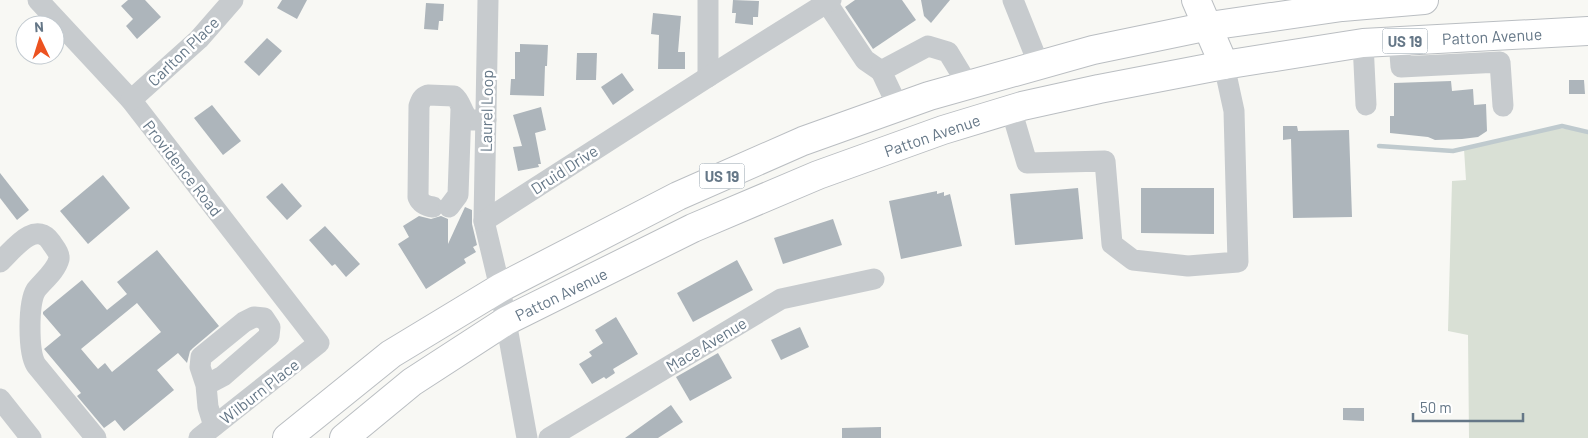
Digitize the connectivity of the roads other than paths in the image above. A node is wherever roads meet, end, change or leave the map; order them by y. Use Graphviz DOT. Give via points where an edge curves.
graph roads {
  1 [pos="38,0"];
  2 [pos="233,0"];
  3 [pos="488,0"];
  4 [pos="708,0"];
  5 [pos="1013,0"];
  6 [pos="1196,0"];
  7 [pos="1424,0"];
  8 [pos="829,1"];
  9 [pos="1209,26"];
  10 [pos="1588,31"];
  11 [pos="1363,43"];
  12 [pos="1498,49"];
  13 [pos="1224,64"];
  14 [pos="1039,65"];
  15 [pos="881,71"];
  16 [pos="708,76"];
  17 [pos="968,85"];
  18 [pos="131,100"];
  19 [pos="1366,105"];
  20 [pos="1503,106"];
  21 [pos="898,107"];
  22 [pos="461,109"];
  23 [pos="1011,109"];
  24 [pos="486,120"];
  25 [pos="484,221"];
  26 [pos="0,262"];
  27 [pos="874,279"];
  28 [pos="500,288"];
  29 [pos="506,321"];
  30 [pos="319,343"];
  31 [pos="206,385"];
  32 [pos="0,399"];
  33 [pos="207,432"];
  34 [pos="31,438"];
  35 [pos="96,438"];
  36 [pos="287,438"];
  37 [pos="344,438"];
  38 [pos="526,438"];
  39 [pos="549,438"];
  1 -- 18 [label="street, Providence Road"];
  2 -- 18 [label="street, Carlton Place" via="199,38"];
  3 -- 24 [label="street, Laurel Loop"];
  4 -- 16 [label="street"];
  5 -- 14 [label="street"];
  6 -- 9 [label="main road"];
  7 -- 9 [label="main road, Patton Avenue / US 19" via="1342,7"];
  8 -- 15 [label="street" via="865,60"];
  8 -- 16 [label="street, Druid Drive"];
  9 -- 13 [label="main road"];
  9 -- 14 [label="main road, Patton Avenue / US 19" via="1093,50"];
  10 -- 12 [label="main road, Patton Avenue / US 19"];
  11 -- 12 [label="main road, Patton Avenue / US 19" via="1399,41 1430,52"];
  11 -- 13 [label="main road, Patton Avenue / US 19"];
  11 -- 19 [label="street"];
  12 -- 20 [label="street"];
  13 -- 23 [label="main road, Patton Avenue / US 19"];
  13 -- 23 [label="street" via="1234,111 1238,262 1188,266 1133,260 1112,244 1106,161 1027,163"];
  14 -- 17 [label="main road, Patton Avenue / US 19"];
  15 -- 17 [label="street" via="928,46 948,52"];
  15 -- 21 [label="street"];
  16 -- 25 [label="street, Druid Drive"];
  17 -- 21 [label="main road, Patton Avenue / US 19"];
  18 -- 30 [label="street, Providence Road"];
  21 -- 28 [label="main road, Patton Avenue / US 19" via="803,141 678,196"];
  22 -- 22 [label="street" via="458,99 448,95 424,96 419,106 418,197 426,206 441,207 458,195"];
  22 -- 24 [label="street" via="469,120"];
  23 -- 29 [label="main road, Patton Avenue / US 19" via="818,175 693,228"];
  24 -- 25 [label="street, Laurel Loop"];
  25 -- 28 [label="street"];
  26 -- 35 [label="street" via="27,236 39,233 48,238 58,253 59,260 35,292 31,350 36,365"];
  27 -- 39 [label="street, Mace Avenue" via="781,299"];
  28 -- 29 [label="street"];
  28 -- 36 [label="main road, Patton Avenue / US 19" via="391,354"];
  29 -- 37 [label="main road, Patton Avenue / US 19" via="412,382"];
  29 -- 38 [label="street"];
  30 -- 33 [label="street, Wilburn Place"];
  31 -- 33 [label="street"];
  32 -- 34 [label="street"];
}
